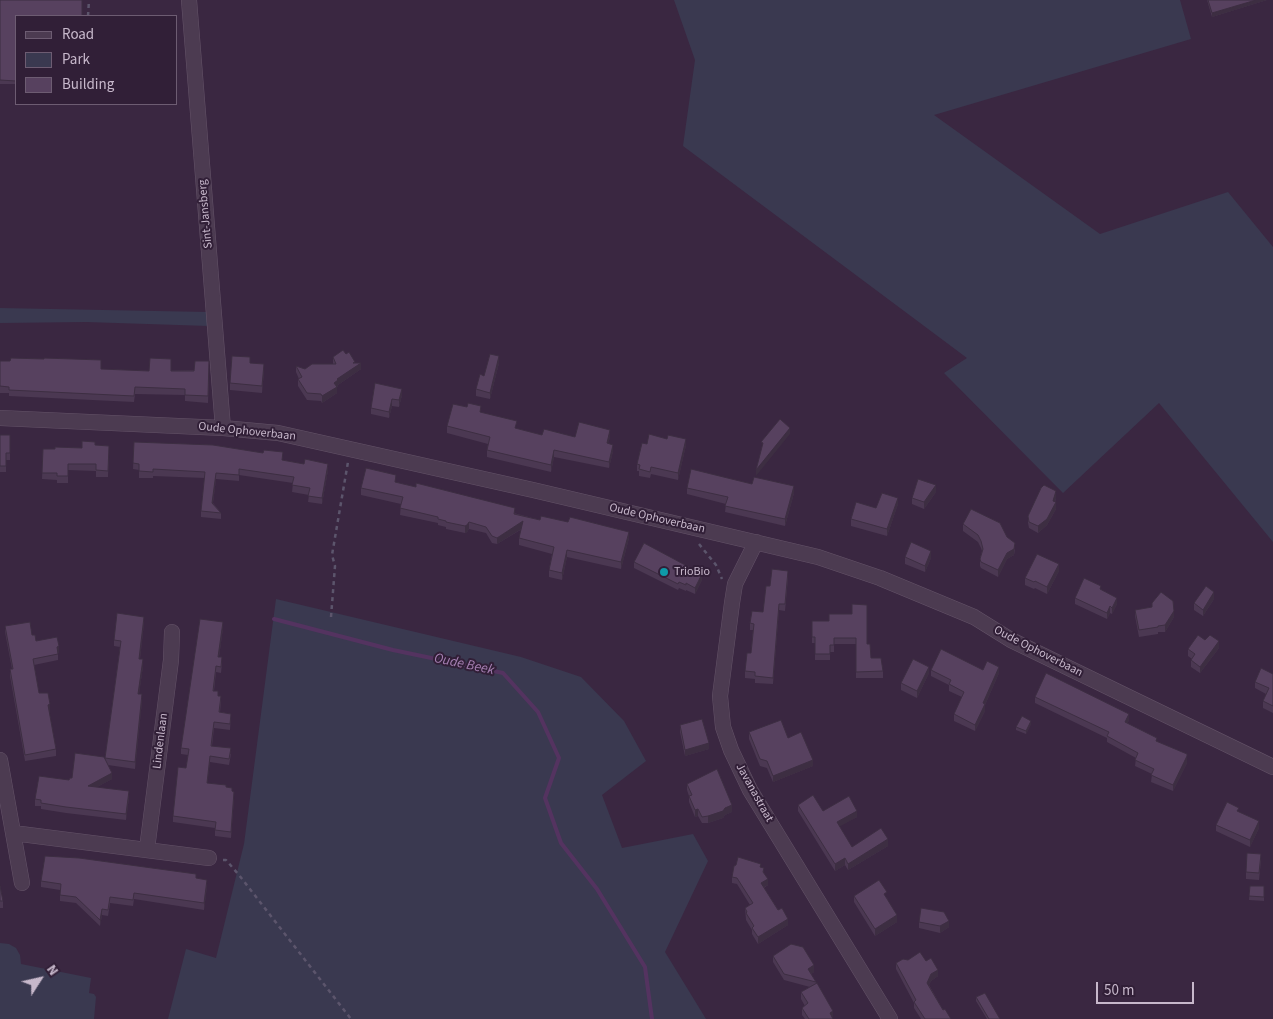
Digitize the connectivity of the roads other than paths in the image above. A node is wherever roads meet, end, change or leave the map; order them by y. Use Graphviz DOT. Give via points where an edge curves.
graph roads {
  1 [pos="189,0"];
  2 [pos="0,418"];
  3 [pos="223,428"];
  4 [pos="756,542"];
  5 [pos="172,632"];
  6 [pos="0,760"];
  7 [pos="1273,767"];
  8 [pos="13,834"];
  9 [pos="147,849"];
  10 [pos="209,858"];
  11 [pos="22,883"];
  12 [pos="890,1019"];
  1 -- 3 [label="street, Sint-Jansberg"];
  2 -- 3 [label="street, Oude Ophoverbaan"];
  3 -- 4 [label="street, Oude Ophoverbaan" via="278,433 351,448"];
  4 -- 7 [label="street, Oude Ophoverbaan" via="818,557 880,578 974,617 1010,640"];
  4 -- 12 [label="street, Javanastraat" via="735,584 720,696 723,727 750,790"];
  5 -- 9 [label="street, Lindenlaan"];
  6 -- 8 [label="street"];
  8 -- 9 [label="street"];
  8 -- 11 [label="street"];
  9 -- 10 [label="street"];
}
